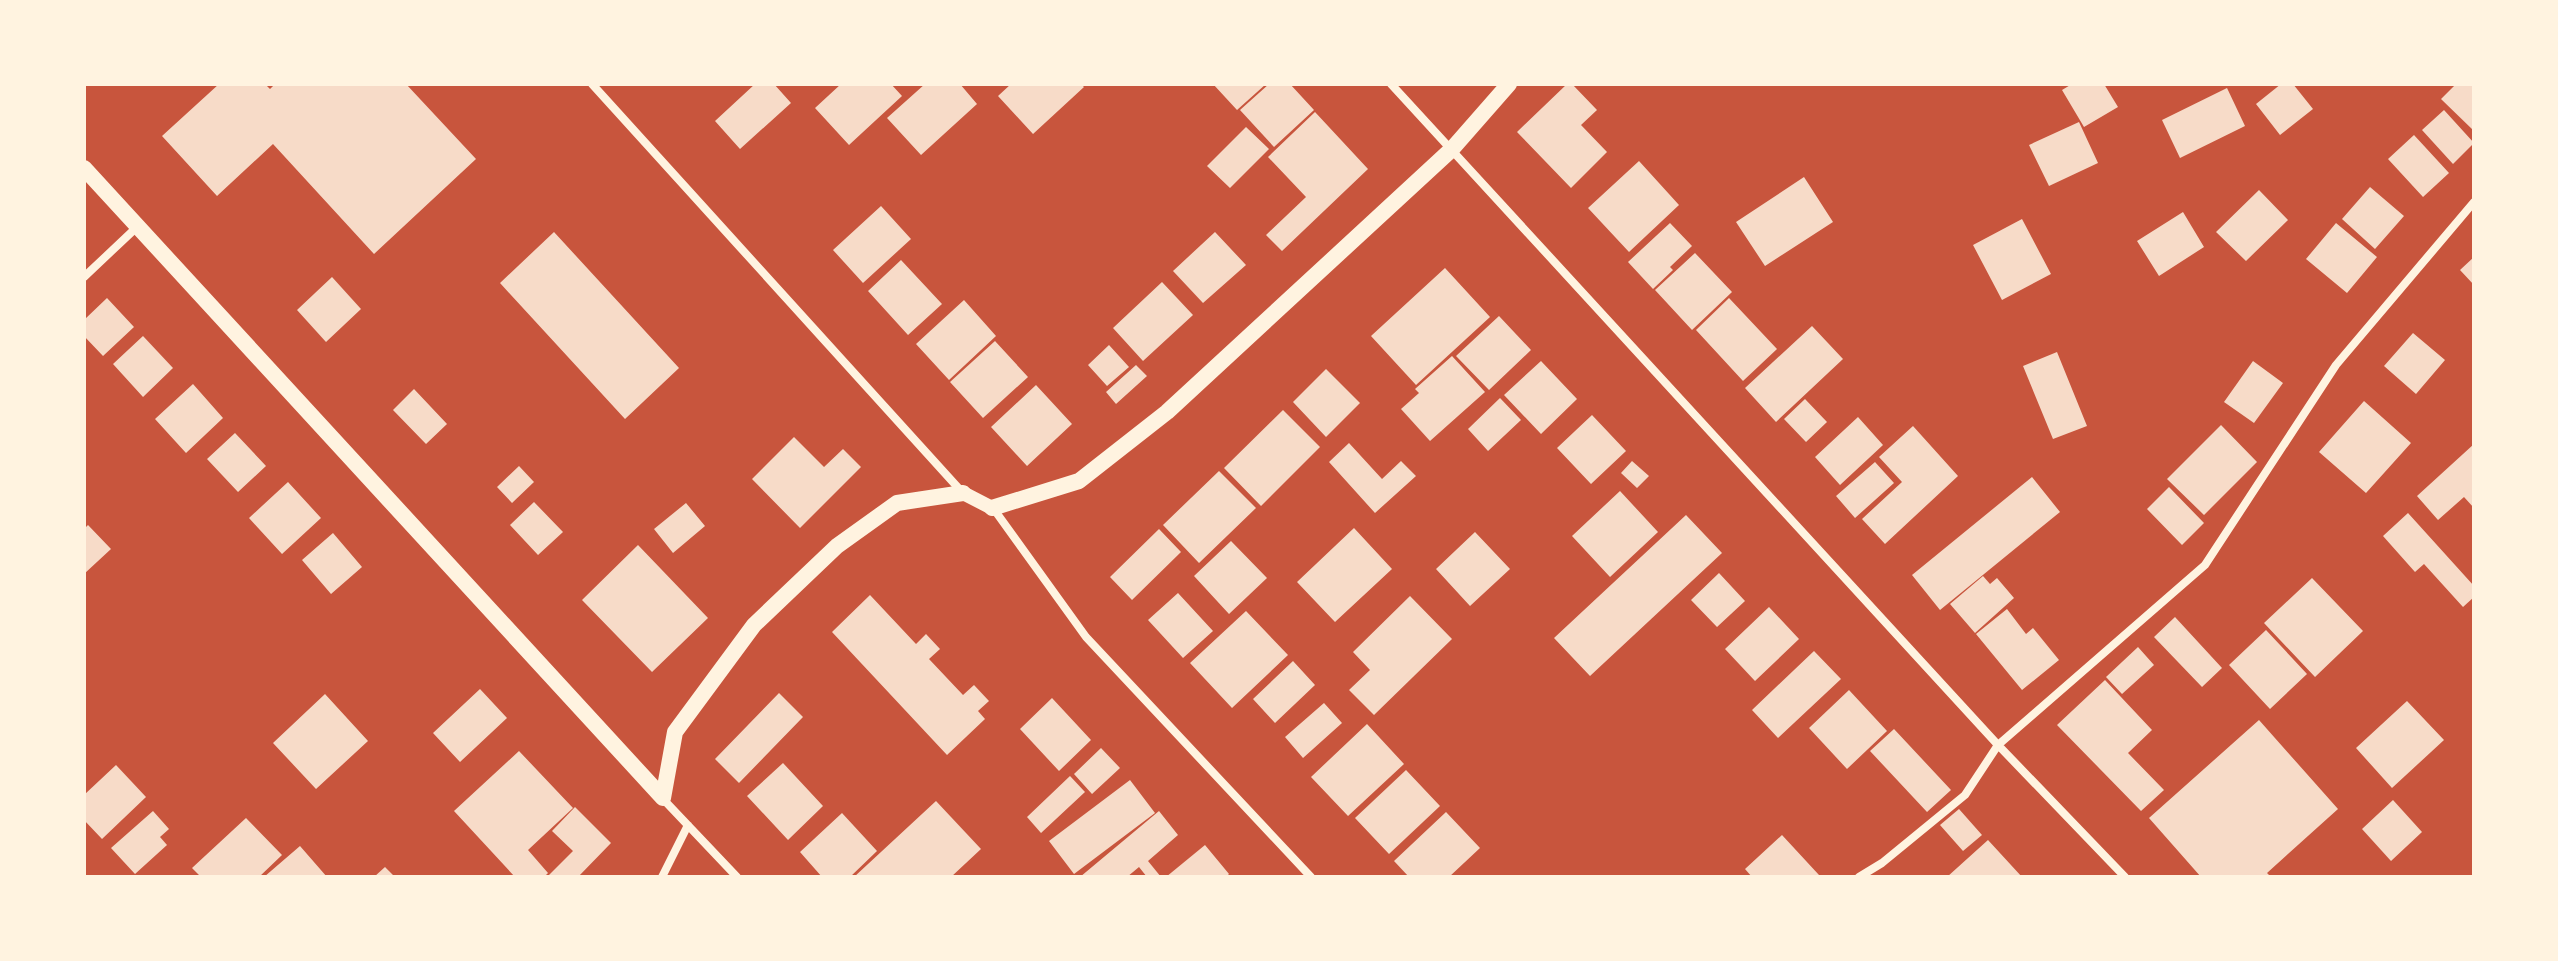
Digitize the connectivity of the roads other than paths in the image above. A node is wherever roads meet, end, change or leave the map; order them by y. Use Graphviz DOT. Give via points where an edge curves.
graph roads {
  1 [pos="592,84"];
  2 [pos="1391,84"];
  3 [pos="1509,84"];
  4 [pos="1452,149"];
  5 [pos="84,168"];
  6 [pos="2474,202"];
  7 [pos="137,227"];
  8 [pos="84,277"];
  9 [pos="963,493"];
  10 [pos="992,508"];
  11 [pos="1998,745"];
  12 [pos="663,798"];
  13 [pos="688,825"];
  14 [pos="662,877"];
  15 [pos="737,877"];
  16 [pos="1311,877"];
  17 [pos="1859,877"];
  18 [pos="2125,877"];
  1 -- 9 [label="street"];
  2 -- 4 [label="street"];
  3 -- 4 [label="main road"];
  4 -- 10 [label="main road" via="1167,412 1079,481"];
  4 -- 11 [label="street"];
  5 -- 7 [label="main road"];
  6 -- 11 [label="street" via="2336,365 2205,565"];
  7 -- 8 [label="street"];
  7 -- 12 [label="main road"];
  9 -- 10 [label="street"];
  9 -- 12 [label="main road" via="897,503 837,546 754,625 675,732"];
  10 -- 16 [label="street" via="1086,637"];
  11 -- 17 [label="street" via="1965,795"];
  11 -- 18 [label="street"];
  12 -- 13 [label="street"];
  13 -- 14 [label="street"];
  13 -- 15 [label="street"];
}
